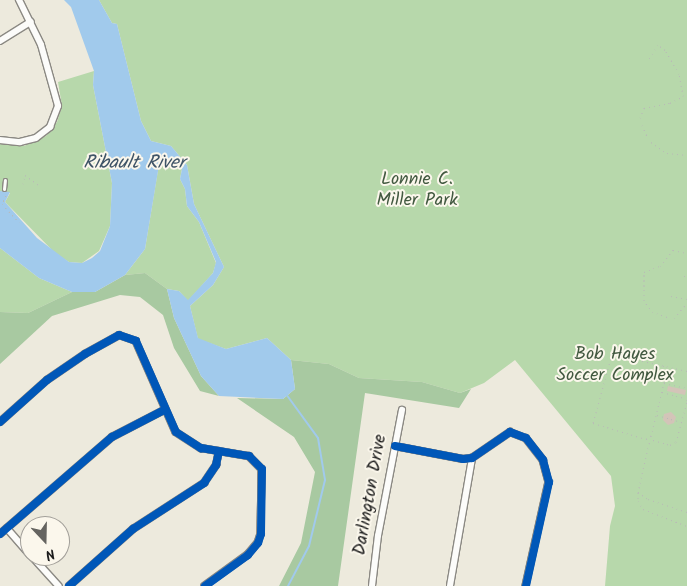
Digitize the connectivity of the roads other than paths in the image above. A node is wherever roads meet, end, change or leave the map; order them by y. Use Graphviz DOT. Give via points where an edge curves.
graph roads {
  1 [pos="19,0"];
  2 [pos="31,22"];
  3 [pos="0,41"];
  4 [pos="0,140"];
  5 [pos="5,180"];
  6 [pos="4,189"];
  7 [pos="164,410"];
  8 [pos="402,410"];
  9 [pos="0,422"];
  10 [pos="395,446"];
  11 [pos="219,451"];
  12 [pos="472,458"];
  13 [pos="7,528"];
  14 [pos="0,534"];
  15 [pos="20,543"];
  16 [pos="41,566"];
  17 [pos="59,586"];
  18 [pos="69,586"];
  19 [pos="205,586"];
  20 [pos="372,586"];
  21 [pos="450,586"];
  22 [pos="526,586"];
  1 -- 2 [label="street"];
  2 -- 3 [label="street"];
  2 -- 4 [label="street" via="50,70 58,100 57,112 44,133 28,141"];
  5 -- 6 [label="lane"];
  7 -- 9 [label="street" via="139,346 131,337 119,335 47,380"];
  7 -- 11 [label="street" via="169,423 183,439 201,448"];
  7 -- 13 [label="street" via="112,437"];
  8 -- 10 [label="street, Darlington Drive"];
  10 -- 12 [label="street"];
  10 -- 20 [label="street, Darlington Drive"];
  11 -- 18 [label="street" via="204,483 140,524"];
  11 -- 19 [label="street" via="249,456 258,463 264,476 258,543 248,555"];
  12 -- 21 [label="street"];
  12 -- 22 [label="street" via="503,435 516,432 526,438 543,460 549,482"];
  13 -- 14 [label="street"];
  13 -- 15 [label="street"];
  16 -- 17 [label="street"];
}
